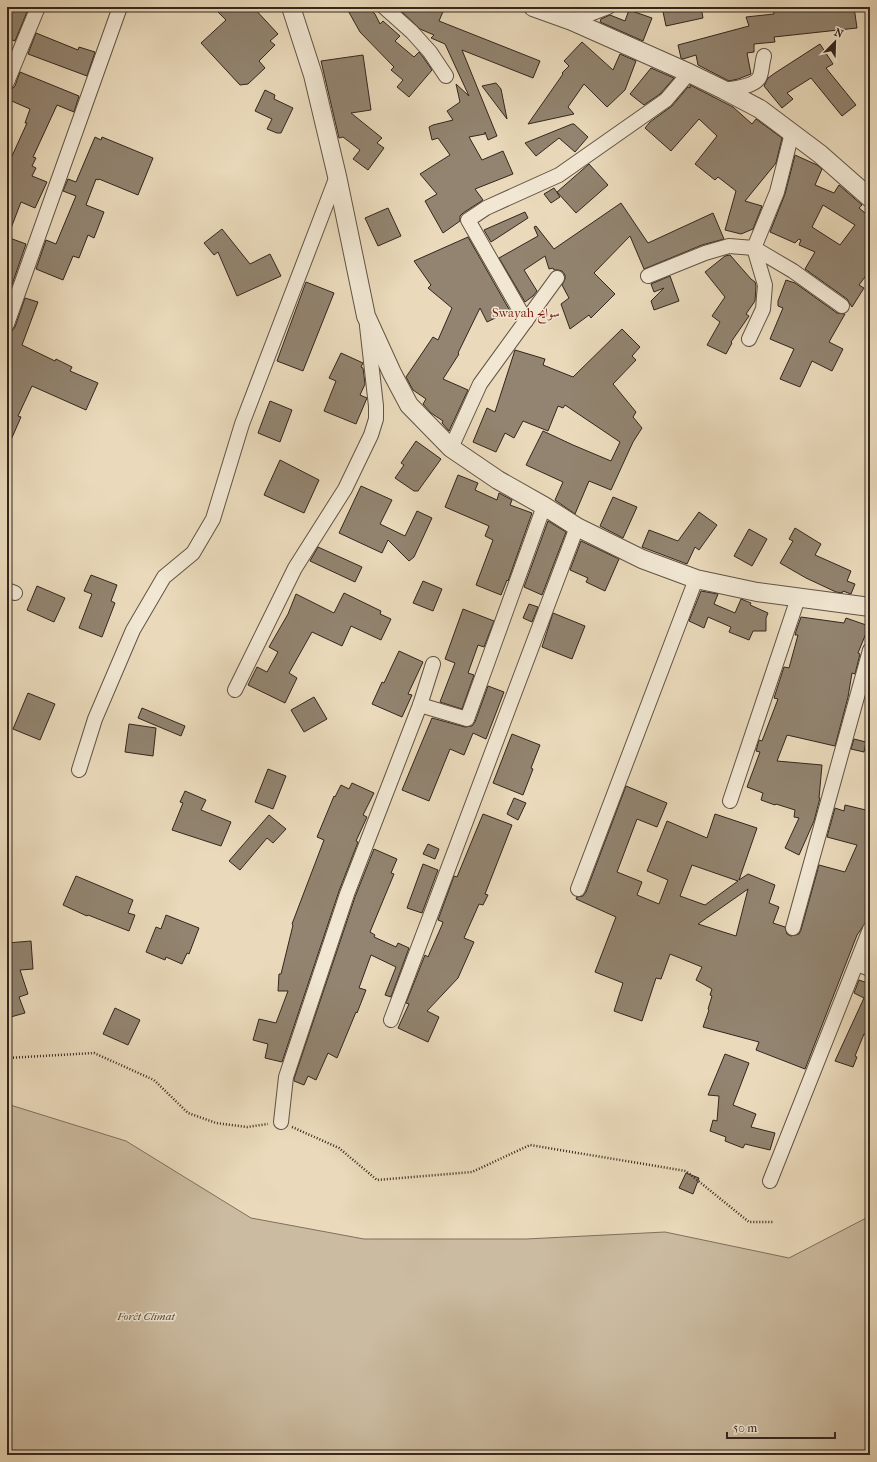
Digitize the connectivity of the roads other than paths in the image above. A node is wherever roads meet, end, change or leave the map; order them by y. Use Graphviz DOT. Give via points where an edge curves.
graph roads {
  1 [pos="38,7"];
  2 [pos="120,7"];
  3 [pos="290,7"];
  4 [pos="384,7"];
  5 [pos="533,7"];
  6 [pos="608,7"];
  7 [pos="572,21"];
  8 [pos="764,56"];
  9 [pos="689,73"];
  10 [pos="446,76"];
  11 [pos="7,82"];
  12 [pos="724,90"];
  13 [pos="792,133"];
  14 [pos="337,176"];
  15 [pos="870,198"];
  16 [pos="754,248"];
  17 [pos="648,276"];
  18 [pos="557,278"];
  19 [pos="842,306"];
  20 [pos="366,316"];
  21 [pos="526,321"];
  22 [pos="7,324"];
  23 [pos="749,339"];
  24 [pos="451,448"];
  25 [pos="544,506"];
  26 [pos="577,527"];
  27 [pos="696,579"];
  28 [pos="798,598"];
  29 [pos="870,607"];
  30 [pos="870,650"];
  31 [pos="433,664"];
  32 [pos="235,690"];
  33 [pos="420,705"];
  34 [pos="79,770"];
  35 [pos="730,801"];
  36 [pos="578,889"];
  37 [pos="793,928"];
  38 [pos="870,928"];
  39 [pos="857,964"];
  40 [pos="870,969"];
  41 [pos="392,1020"];
  42 [pos="281,1122"];
  43 [pos="770,1181"];
  1 -- 11 [label="street"];
  2 -- 22 [label="street"];
  3 -- 14 [label="street" via="313,75"];
  4 -- 10 [label="street" via="430,52"];
  5 -- 7 [label="street"];
  6 -- 7 [label="street"];
  7 -- 9 [label="street"];
  8 -- 12 [label="street" via="757,80 752,84"];
  9 -- 12 [label="street"];
  9 -- 21 [label="street" via="666,100 559,175 486,208 468,220"];
  12 -- 13 [label="street" via="760,110"];
  13 -- 15 [label="street"];
  13 -- 16 [label="street" via="777,192"];
  14 -- 20 [label="street"];
  14 -- 34 [label="street" via="242,424 212,519 192,553 164,577 133,630 95,719"];
  16 -- 17 [label="street" via="729,246"];
  16 -- 19 [label="street" via="793,271"];
  16 -- 23 [label="street" via="765,285 763,309"];
  18 -- 21 [label="street"];
  20 -- 24 [label="street" via="409,405"];
  20 -- 32 [label="street" via="376,406 376,419 371,435 345,490 295,568"];
  21 -- 24 [label="street" via="480,384"];
  24 -- 25 [label="street" via="498,480"];
  25 -- 26 [label="street"];
  25 -- 33 [label="street" via="468,719"];
  26 -- 27 [label="street" via="642,559"];
  26 -- 41 [label="street"];
  27 -- 28 [label="street"];
  27 -- 36 [label="street"];
  28 -- 29 [label="street"];
  28 -- 35 [label="street"];
  30 -- 37 [label="street"];
  31 -- 33 [label="street"];
  33 -- 42 [label="street" via="348,894 286,1077"];
  38 -- 39 [label="street"];
  39 -- 40 [label="street"];
  39 -- 43 [label="street"];
}
